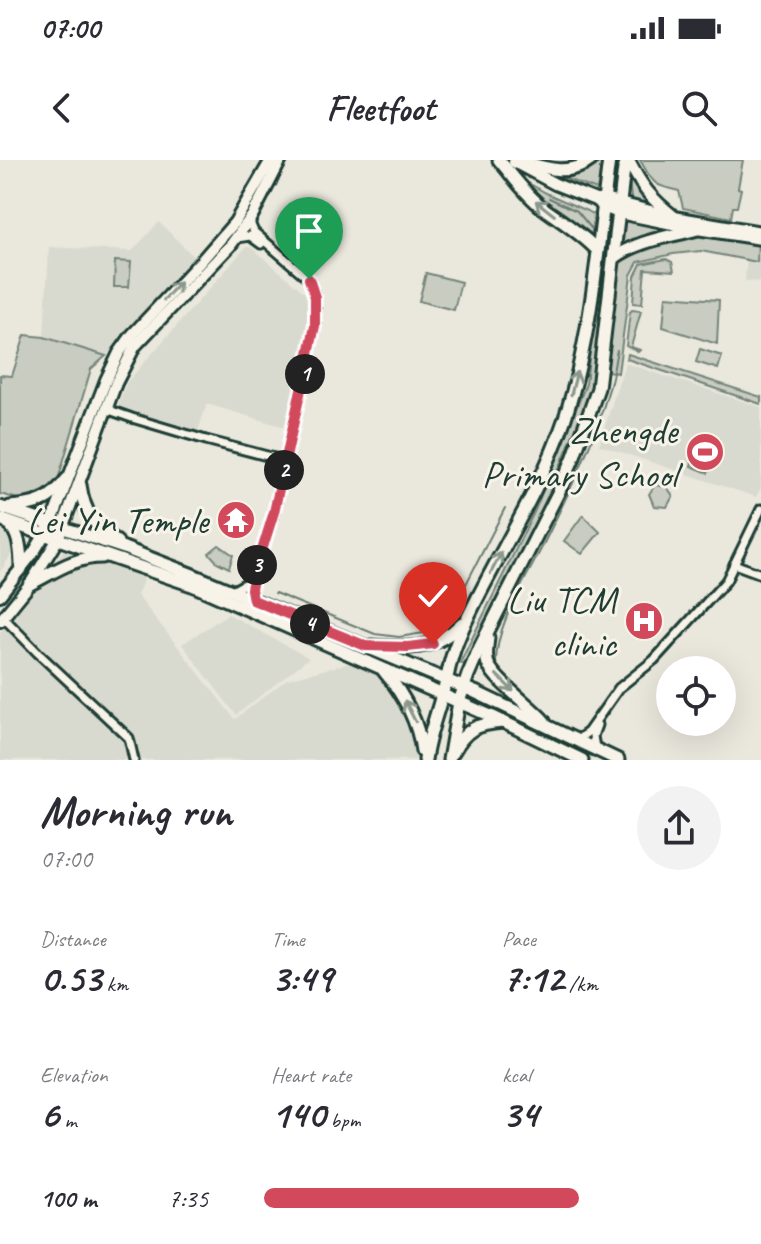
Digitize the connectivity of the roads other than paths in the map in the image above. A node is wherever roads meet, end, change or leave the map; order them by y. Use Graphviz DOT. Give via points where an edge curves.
graph roads {
  1 [pos="271,160"];
  2 [pos="281,160"];
  3 [pos="499,160"];
  4 [pos="514,160"];
  5 [pos="591,160"];
  6 [pos="609,160"];
  7 [pos="626,160"];
  8 [pos="601,202"];
  9 [pos="620,209"];
  10 [pos="252,216"];
  11 [pos="674,217"];
  12 [pos="697,229"];
  13 [pos="761,232"];
  14 [pos="236,238"];
  15 [pos="761,239"];
  16 [pos="597,250"];
  17 [pos="614,258"];
  18 [pos="108,404"];
  19 [pos="104,416"];
  20 [pos="283,462"];
  21 [pos="67,479"];
  22 [pos="80,485"];
  23 [pos="761,509"];
  24 [pos="2,514"];
  25 [pos="761,520"];
  26 [pos="54,531"];
  27 [pos="124,548"];
  28 [pos="111,557"];
  29 [pos="736,564"];
  30 [pos="21,569"];
  31 [pos="761,574"];
  32 [pos="30,584"];
  33 [pos="232,591"];
  34 [pos="0,595"];
  35 [pos="253,600"];
  36 [pos="468,617"];
  37 [pos="2,619"];
  38 [pos="490,629"];
  39 [pos="366,646"];
  40 [pos="383,669"];
  41 [pos="446,680"];
  42 [pos="463,687"];
  43 [pos="442,695"];
  44 [pos="459,702"];
  45 [pos="503,722"];
  46 [pos="549,726"];
  47 [pos="577,740"];
  48 [pos="595,748"];
  49 [pos="134,760"];
  50 [pos="424,760"];
  51 [pos="450,760"];
  52 [pos="582,760"];
  53 [pos="618,760"];
  21 -- 1 [label="main road, one-way" via="124,345 235,222"];
  2 -- 10 [label="main road"];
  16 -- 3 [label="main road, one-way" via="540,205"];
  4 -- 5 [label="main road" via="560,170"];
  4 -- 8 [label="main road"];
  6 -- 8 [label="main road"];
  7 -- 9 [label="main road"];
  7 -- 11 [label="main road" via="653,200"];
  8 -- 9 [label="main road"];
  8 -- 16 [label="main road"];
  9 -- 11 [label="main road"];
  9 -- 12 [label="main road"];
  9 -- 17 [label="main road"];
  10 -- 14 [label="main road"];
  10 -- 20 [label="street" via="254,232 309,279 315,297 315,326"];
  11 -- 13 [label="main road"];
  12 -- 15 [label="main road"];
  12 -- 17 [label="main road" via="641,244"];
  14 -- 18 [label="main road" via="135,346"];
  14 -- 20 [label="street" via="250,236 276,254 306,281 312,294 311,325"];
  36 -- 16 [label="main road, one-way" via="565,418"];
  17 -- 38 [label="main road" via="598,388 559,491"];
  18 -- 19 [label="main road"];
  18 -- 20 [label="street" via="112,411 132,418"];
  19 -- 20 [label="street"];
  19 -- 22 [label="main road"];
  20 -- 33 [label="street" via="249,578"];
  20 -- 35 [label="street" via="253,579"];
  21 -- 24 [label="main road" via="41,502"];
  21 -- 26 [label="main road"];
  22 -- 26 [label="main road"];
  22 -- 27 [label="main road" via="89,516"];
  23 -- 29 [label="street"];
  24 -- 26 [label="main road"];
  24 -- 30 [label="main road" via="19,543"];
  25 -- 29 [label="street"];
  26 -- 27 [label="main road"];
  26 -- 28 [label="main road"];
  26 -- 30 [label="main road"];
  26 -- 32 [label="main road"];
  27 -- 33 [label="main road"];
  28 -- 32 [label="main road" via="80,560"];
  28 -- 40 [label="main road" via="192,585"];
  29 -- 31 [label="street"];
  29 -- 47 [label="street" via="701,610 619,688"];
  29 -- 48 [label="street" via="729,583 679,640 622,690 596,726"];
  30 -- 34 [label="main road"];
  32 -- 37 [label="main road"];
  33 -- 35 [label="main road"];
  35 -- 39 [label="main road"];
  36 -- 39 [label="main road" via="433,644"];
  36 -- 41 [label="main road"];
  37 -- 49 [label="street" via="129,738"];
  38 -- 42 [label="main road"];
  38 -- 46 [label="main road, one-way" via="489,666"];
  39 -- 41 [label="main road"];
  40 -- 43 [label="main road"];
  50 -- 40 [label="main road, one-way" via="414,716"];
  41 -- 42 [label="main road"];
  41 -- 43 [label="main road"];
  42 -- 44 [label="main road"];
  42 -- 46 [label="main road"];
  43 -- 44 [label="main road"];
  43 -- 50 [label="main road"];
  44 -- 45 [label="main road"];
  44 -- 51 [label="main road"];
  45 -- 51 [label="main road" via="468,731"];
  45 -- 52 [label="main road"];
  46 -- 47 [label="main road"];
  47 -- 48 [label="main road"];
  48 -- 53 [label="main road"];
}
